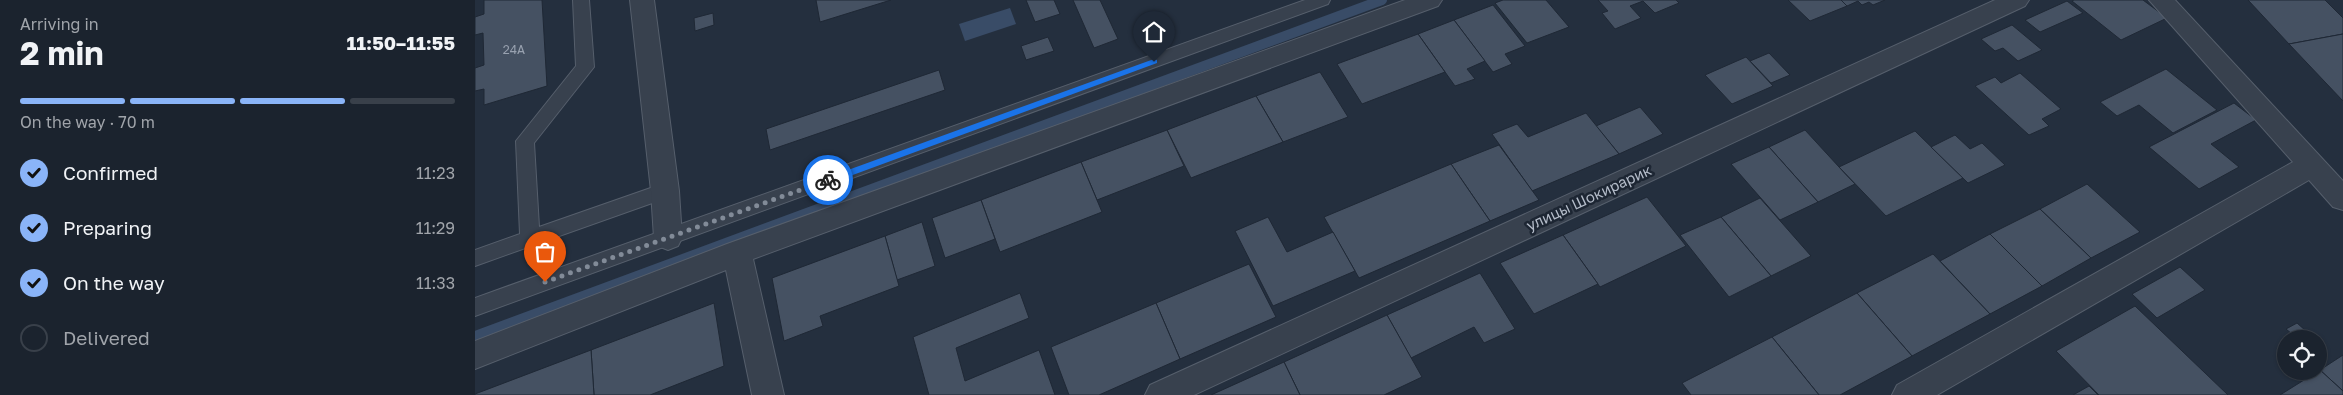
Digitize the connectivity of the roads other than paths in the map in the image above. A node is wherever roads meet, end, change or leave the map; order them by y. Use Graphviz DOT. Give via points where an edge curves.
graph roads {
  1 [pos="581,0"];
  2 [pos="642,0"];
  3 [pos="1322,0"];
  4 [pos="1430,0"];
  5 [pos="2017,0"];
  6 [pos="2161,0"];
  7 [pos="2311,165"];
  8 [pos="665,191"];
  9 [pos="2343,199"];
  10 [pos="530,238"];
  11 [pos="668,238"];
  12 [pos="737,253"];
  13 [pos="475,258"];
  14 [pos="475,307"];
  15 [pos="475,355"];
  16 [pos="768,395"];
  17 [pos="1161,395"];
  18 [pos="1908,395"];
  1 -- 10 [label="lane" via="585,67 525,141"];
  2 -- 8 [label="street"];
  3 -- 11 [label="lane"];
  4 -- 12 [label="street"];
  5 -- 17 [label="street, улицы Шокирарик"];
  6 -- 7 [label="street"];
  7 -- 9 [label="street"];
  7 -- 18 [label="street"];
  8 -- 10 [label="lane"];
  8 -- 11 [label="street"];
  10 -- 13 [label="lane"];
  11 -- 14 [label="lane"];
  12 -- 15 [label="street"];
  12 -- 16 [label="street"];
}
